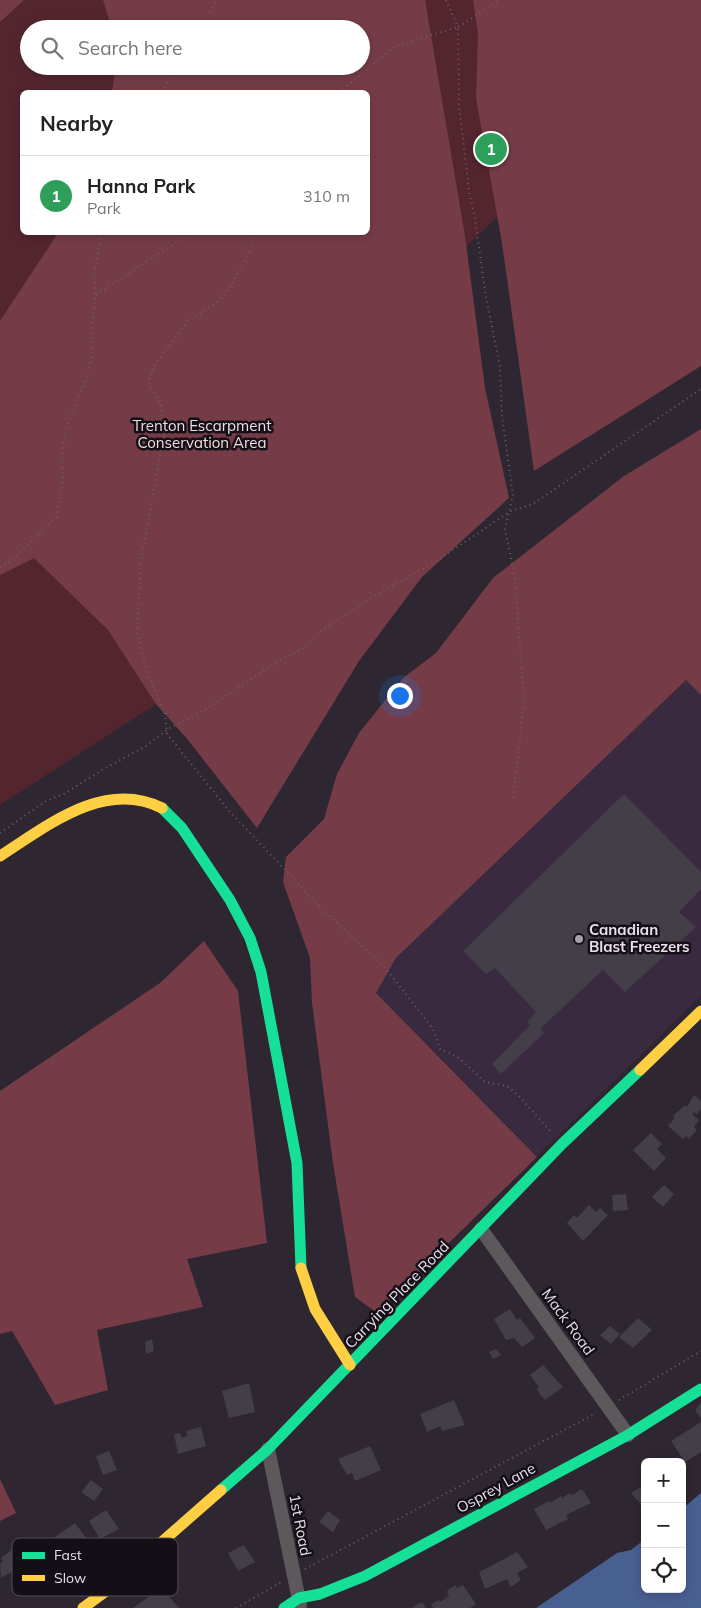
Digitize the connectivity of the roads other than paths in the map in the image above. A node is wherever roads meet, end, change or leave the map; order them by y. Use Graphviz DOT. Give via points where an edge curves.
graph roads {
  1 [pos="0,856"];
  2 [pos="701,1011"];
  3 [pos="481,1229"];
  4 [pos="350,1365"];
  5 [pos="701,1388"];
  6 [pos="628,1435"];
  7 [pos="268,1449"];
  8 [pos="166,1538"];
  9 [pos="99,1596"];
  10 [pos="300,1603"];
  11 [pos="83,1608"];
  12 [pos="284,1608"];
  1 -- 4 [label="street" via="73,813 104,800 144,801 166,810 183,826 243,922 262,977 297,1155 300,1199 298,1253 302,1271 321,1323"];
  2 -- 3 [label="street, Carrying Place Road" via="562,1144"];
  3 -- 4 [label="street, Carrying Place Road"];
  3 -- 6 [label="street, Mack Road"];
  4 -- 7 [label="street, Carrying Place Road"];
  5 -- 6 [label="street, Osprey Lane"];
  6 -- 10 [label="street, Osprey Lane" via="365,1576"];
  7 -- 8 [label="street, Carrying Place Road"];
  7 -- 10 [label="street, 1st Road"];
  9 -- 11 [label="street, Carrying Place Road"];
  10 -- 12 [label="street"];
}
